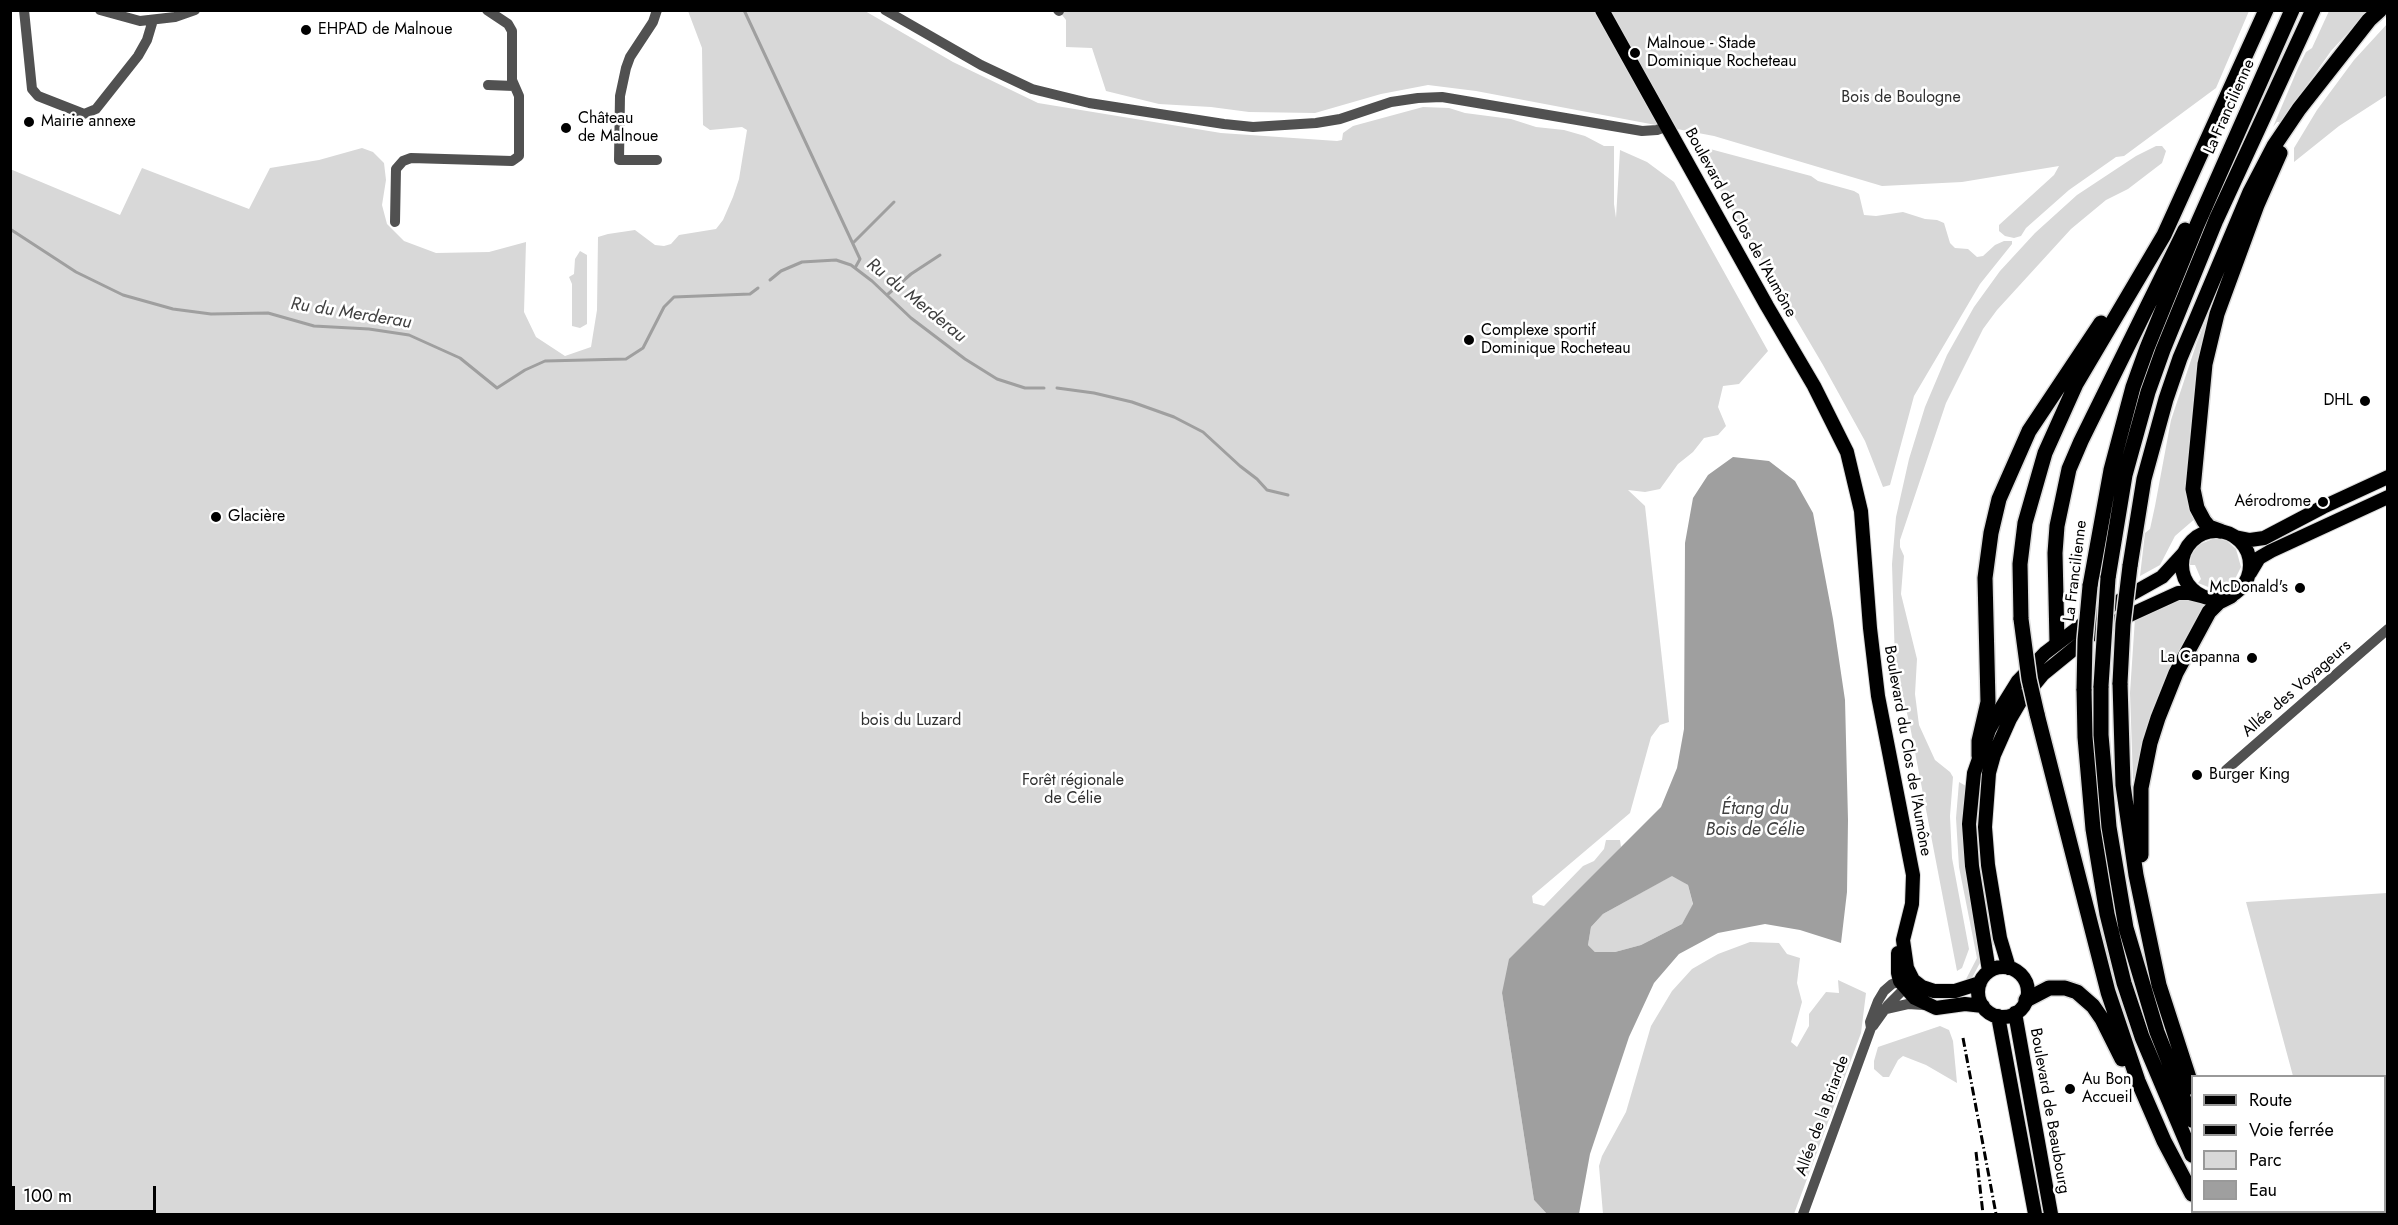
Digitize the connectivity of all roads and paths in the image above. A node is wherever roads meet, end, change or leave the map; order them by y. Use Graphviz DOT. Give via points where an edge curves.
graph roads {
  1 [pos="24,10"];
  2 [pos="100,10"];
  3 [pos="195,10"];
  4 [pos="487,10"];
  5 [pos="657,10"];
  6 [pos="885,10"];
  7 [pos="1602,10"];
  8 [pos="2266,10"];
  9 [pos="2292,10"];
  10 [pos="2313,10"];
  11 [pos="2380,10"];
  12 [pos="153,20"];
  13 [pos="488,85"];
  14 [pos="514,86"];
  15 [pos="1668,126"];
  16 [pos="2286,130"];
  17 [pos="657,160"];
  18 [pos="2212,191"];
  19 [pos="395,222"];
  20 [pos="2136,284"];
  21 [pos="2388,477"];
  22 [pos="2388,497"];
  23 [pos="2227,533"];
  24 [pos="2184,553"];
  25 [pos="2248,578"];
  26 [pos="2231,596"];
  27 [pos="2205,597"];
  28 [pos="2388,629"];
  29 [pos="2057,642"];
  30 [pos="1979,756"];
  31 [pos="2226,770"];
  32 [pos="2136,875"];
  33 [pos="2010,968"];
  34 [pos="1989,971"];
  35 [pos="1906,983"];
  36 [pos="1980,983"];
  37 [pos="2026,1000"];
  38 [pos="1928,1005"];
  39 [pos="1983,1006"];
  40 [pos="1886,1009"];
  41 [pos="2015,1013"];
  42 [pos="1998,1016"];
  43 [pos="1871,1028"];
  44 [pos="2138,1081"];
  45 [pos="2191,1082"];
  46 [pos="2191,1115"];
  47 [pos="2191,1150"];
  48 [pos="2191,1190"];
  49 [pos="1803,1215"];
  50 [pos="2035,1215"];
  51 [pos="2051,1215"];
  1 -- 12 [label="street" via="32,89 38,96 84,114 96,109 138,56"];
  2 -- 12 [label="street" via="124,18"];
  3 -- 12 [label="street"];
  4 -- 14 [label="street" via="510,27"];
  5 -- 17 [label="street" via="626,68 620,96 619,159"];
  6 -- 15 [label="street, Boulevard du Clos de l'Aumône" via="981,65 1032,89 1089,103 1224,124 1253,127 1316,123 1391,102 1442,97 1642,131"];
  7 -- 15 [label="main road"];
  8 -- 20 [label="highway" via="2164,235"];
  9 -- 18 [label="highway, La Francilienne"];
  10 -- 46 [label="highway, La Francilienne, bridge" via="2212,231 2163,350 2125,475 2108,578 2101,735 2109,827 2127,928 2157,1032"];
  11 -- 16 [label="highway"];
  13 -- 14 [label="street"];
  14 -- 19 [label="street" via="519,96 519,156 512,161 403,161 396,170"];
  15 -- 35 [label="main road, Boulevard du Clos de l'Aumône" via="1847,452 1861,511 1878,696 1913,876 1912,904 1897,964"];
  16 -- 23 [label="highway" via="2217,314 2205,364 2193,489 2204,521 2209,527"];
  16 -- 32 [label="highway, bridge" via="2250,192 2180,358 2147,468 2130,566 2120,683 2123,784"];
  18 -- 29 [label="highway" via="2196,208 2069,469 2055,554"];
  18 -- 47 [label="highway, La Francilienne, bridge" via="2133,387 2111,470 2090,586 2084,688 2093,829 2107,914 2142,1037"];
  20 -- 30 [label="highway" via="2120,294 2030,431 1999,500 1985,578 1988,702"];
  20 -- 44 [label="highway, bridge" via="2076,384 2044,453 2025,523 2020,564 2021,619 2037,714 2100,961"];
  21 -- 23 [label="main road" via="2264,538 2246,540"];
  22 -- 25 [label="main road" via="2271,551 2256,562"];
  23 -- 24 [label="main road" via="2208,532 2196,537"];
  23 -- 25 [label="main road" via="2242,543 2248,554"];
  24 -- 27 [label="main road" via="2185,580"];
  24 -- 29 [label="main road" via="2157,580 2096,614"];
  25 -- 26 [label="main road"];
  26 -- 27 [label="main road"];
  26 -- 32 [label="highway" via="2209,612 2176,673 2158,718 2141,788 2141,858"];
  27 -- 33 [label="main road" via="2178,593 2097,630 2043,674 2010,719 1989,772 1985,827 2000,938"];
  28 -- 31 [label="street, Allée des Voyageurs"];
  29 -- 30 [label="main road" via="2012,690"];
  30 -- 34 [label="main road" via="1971,796 1970,847"];
  32 -- 45 [label="highway" via="2159,985"];
  33 -- 34 [label="main road"];
  33 -- 37 [label="main road" via="2024,979"];
  34 -- 36 [label="main road"];
  35 -- 36 [label="main road" via="1943,992"];
  35 -- 38 [label="main road" via="1915,998"];
  35 -- 40 [label="street, Allée de la Briarde"];
  35 -- 43 [label="street, Allée de la Briarde" via="1888,987 1881,995"];
  36 -- 39 [label="main road" via="1979,999"];
  37 -- 41 [label="main road"];
  37 -- 44 [label="highway" via="2057,987 2071,989 2086,998 2102,1020 2126,1070"];
  38 -- 39 [label="main road"];
  38 -- 40 [label="street"];
  39 -- 42 [label="main road"];
  40 -- 43 [label="street, Allée de la Briarde"];
  41 -- 42 [label="main road"];
  41 -- 51 [label="main road, Boulevard de Beaubourg"];
  42 -- 50 [label="main road, Boulevard de Beaubourg"];
  43 -- 49 [label="street, Allée de la Briarde"];
  44 -- 48 [label="highway"];
}
